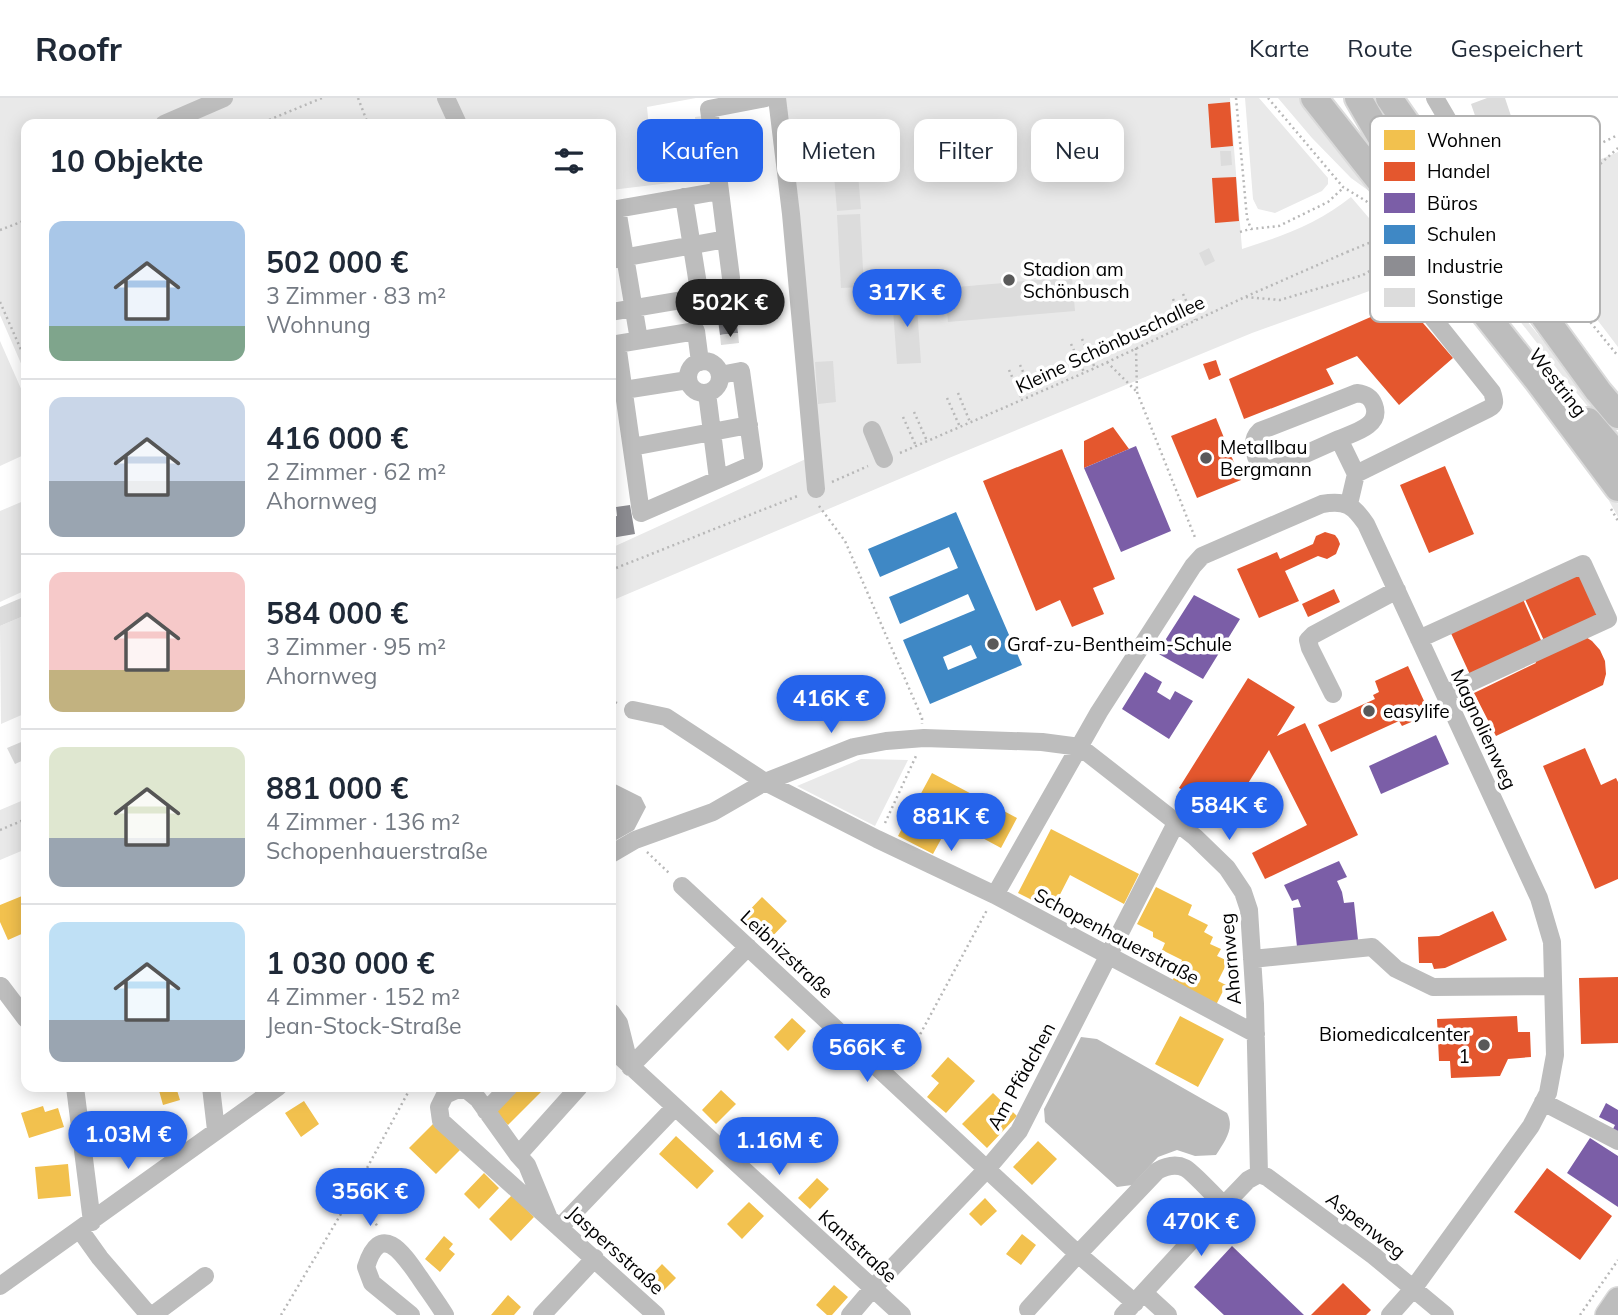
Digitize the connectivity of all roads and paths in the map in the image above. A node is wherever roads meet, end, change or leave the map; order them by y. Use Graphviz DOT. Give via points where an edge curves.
graph roads {
  1 [pos="224,98"];
  2 [pos="322,98"];
  3 [pos="358,98"];
  4 [pos="446,98"];
  5 [pos="766,98"];
  6 [pos="777,98"];
  7 [pos="1236,98"];
  8 [pos="1314,98"];
  9 [pos="1358,98"];
  10 [pos="1389,98"];
  11 [pos="1435,98"];
  12 [pos="1402,116"];
  13 [pos="1446,116"];
  14 [pos="177,119"];
  15 [pos="271,119"];
  16 [pos="366,119"];
  17 [pos="456,119"];
  18 [pos="1370,119"];
  19 [pos="1618,135"];
  20 [pos="1600,144"];
  21 [pos="1618,148"];
  22 [pos="1234,149"];
  23 [pos="1241,149"];
  24 [pos="1600,164"];
  25 [pos="1370,169"];
  26 [pos="1243,172"];
  27 [pos="1236,173"];
  28 [pos="1343,187"];
  29 [pos="720,191"];
  30 [pos="684,197"];
  31 [pos="616,209"];
  32 [pos="21,222"];
  33 [pos="1251,229"];
  34 [pos="0,230"];
  35 [pos="1240,232"];
  36 [pos="616,234"];
  37 [pos="726,239"];
  38 [pos="1370,243"];
  39 [pos="691,246"];
  40 [pos="618,259"];
  41 [pos="1370,271"];
  42 [pos="731,278"];
  43 [pos="1183,294"];
  44 [pos="1245,297"];
  45 [pos="1173,299"];
  46 [pos="0,302"];
  47 [pos="634,308"];
  48 [pos="616,311"];
  49 [pos="1195,320"];
  50 [pos="1436,322"];
  51 [pos="1491,322"];
  52 [pos="1513,322"];
  53 [pos="1551,322"];
  54 [pos="1590,322"];
  55 [pos="1185,325"];
  56 [pos="1082,339"];
  57 [pos="639,340"];
  58 [pos="1071,344"];
  59 [pos="1136,348"];
  60 [pos="21,349"];
  61 [pos="1618,356"];
  62 [pos="700,362"];
  63 [pos="1107,362"];
  64 [pos="1020,365"];
  65 [pos="1095,368"];
  66 [pos="1009,370"];
  67 [pos="1084,372"];
  68 [pos="720,375"];
  69 [pos="688,380"];
  70 [pos="1538,381"];
  71 [pos="624,390"];
  72 [pos="1137,392"];
  73 [pos="707,393"];
  74 [pos="958,393"];
  75 [pos="1033,395"];
  76 [pos="1608,396"];
  77 [pos="947,398"];
  78 [pos="1022,400"];
  79 [pos="914,412"];
  80 [pos="1618,415"];
  81 [pos="904,416"];
  82 [pos="1586,418"];
  83 [pos="970,422"];
  84 [pos="749,425"];
  85 [pos="960,427"];
  86 [pos="872,430"];
  87 [pos="712,432"];
  88 [pos="1339,439"];
  89 [pos="927,441"];
  90 [pos="916,446"];
  91 [pos="632,447"];
  92 [pos="1618,456"];
  93 [pos="884,459"];
  94 [pos="1356,474"];
  95 [pos="718,480"];
  96 [pos="1618,488"];
  97 [pos="812,490"];
  98 [pos="1349,504"];
  99 [pos="1202,556"];
  100 [pos="616,568"];
  101 [pos="1396,590"];
  102 [pos="1419,639"];
  103 [pos="1333,694"];
  104 [pos="1445,694"];
  105 [pos="634,710"];
  106 [pos="925,738"];
  107 [pos="1080,747"];
  108 [pos="759,786"];
  109 [pos="21,820"];
  110 [pos="1177,821"];
  111 [pos="0,830"];
  112 [pos="877,839"];
  113 [pos="635,840"];
  114 [pos="616,851"];
  115 [pos="682,886"];
  116 [pos="995,895"];
  117 [pos="748,947"];
  118 [pos="1108,955"];
  119 [pos="1252,959"];
  120 [pos="1,986"];
  121 [pos="1553,986"];
  122 [pos="21,1012"];
  123 [pos="616,1019"];
  124 [pos="1256,1034"];
  125 [pos="616,1054"];
  126 [pos="630,1067"];
  127 [pos="893,1082"];
  128 [pos="75,1092"];
  129 [pos="212,1092"];
  130 [pos="271,1092"];
  131 [pos="408,1092"];
  132 [pos="452,1092"];
  133 [pos="469,1092"];
  134 [pos="504,1092"];
  135 [pos="574,1092"];
  136 [pos="1543,1102"];
  137 [pos="675,1107"];
  138 [pos="486,1111"];
  139 [pos="216,1130"];
  140 [pos="1618,1141"];
  141 [pos="518,1154"];
  142 [pos="987,1169"];
  143 [pos="1259,1174"];
  144 [pos="354,1192"];
  145 [pos="1224,1205"];
  146 [pos="554,1222"];
  147 [pos="86,1226"];
  148 [pos="390,1244"];
  149 [pos="1078,1254"];
  150 [pos="595,1258"];
  151 [pos="1618,1261"];
  152 [pos="205,1276"];
  153 [pos="0,1286"];
  154 [pos="873,1288"];
  155 [pos="1413,1289"];
  156 [pos="1618,1299"];
  157 [pos="1134,1303"];
  158 [pos="1028,1309"];
  159 [pos="151,1315"];
  160 [pos="281,1315"];
  161 [pos="411,1315"];
  162 [pos="445,1315"];
  163 [pos="542,1315"];
  164 [pos="656,1315"];
  165 [pos="850,1315"];
  166 [pos="902,1315"];
  167 [pos="1168,1315"];
  168 [pos="1390,1315"];
  169 [pos="1445,1315"];
  170 [pos="1580,1315"];
  171 [pos="1607,1315"];
  1 -- 14 [label="street"];
  2 -- 15 [label="path"];
  3 -- 16 [label="path"];
  4 -- 17 [label="street"];
  5 -- 29 [label="street" via="709,109"];
  6 -- 97 [label="street" via="791,214"];
  7 -- 23 [label="path"];
  8 -- 25 [label="highway"];
  9 -- 18 [label="highway, Westring"];
  10 -- 12 [label="highway, Westring"];
  11 -- 13 [label="street"];
  19 -- 20 [label="path, Kleine Schönbuschallee, bridge"];
  21 -- 24 [label="path"];
  22 -- 23 [label="path"];
  23 -- 26 [label="path"];
  26 -- 27 [label="path"];
  26 -- 33 [label="path"];
  28 -- 33 [label="path" via="1328,202 1279,226"];
  29 -- 30 [label="street"];
  29 -- 37 [label="street"];
  30 -- 31 [label="street"];
  30 -- 39 [label="street"];
  32 -- 34 [label="path"];
  33 -- 35 [label="path"];
  36 -- 40 [label="street"];
  37 -- 39 [label="street"];
  37 -- 42 [label="street"];
  38 -- 44 [label="path, Kleine Schönbuschallee, bridge"];
  39 -- 40 [label="street"];
  39 -- 47 [label="street" via="700,297"];
  40 -- 47 [label="street"];
  41 -- 44 [label="path" via="1280,300"];
  43 -- 49 [label="path"];
  44 -- 49 [label="path, Kleine Schönbuschallee"];
  45 -- 55 [label="path"];
  46 -- 60 [label="path"];
  47 -- 48 [label="street"];
  47 -- 57 [label="street"];
  49 -- 55 [label="path, Kleine Schönbuschallee"];
  50 -- 94 [label="street" via="1492,392 1493,406"];
  51 -- 70 [label="highway"];
  52 -- 82 [label="highway, Westring"];
  53 -- 76 [label="highway, Westring"];
  54 -- 61 [label="path"];
  55 -- 59 [label="path, Kleine Schönbuschallee"];
  56 -- 65 [label="path"];
  57 -- 62 [label="street" via="696,331"];
  57 -- 71 [label="street" via="617,344"];
  58 -- 67 [label="path"];
  59 -- 63 [label="path, Kleine Schönbuschallee"];
  59 -- 72 [label="path"];
  62 -- 68 [label="street" via="713,364"];
  62 -- 69 [label="street" via="691,367"];
  63 -- 65 [label="path, Kleine Schönbuschallee"];
  63 -- 72 [label="path"];
  64 -- 75 [label="path"];
  65 -- 67 [label="path, Kleine Schönbuschallee"];
  66 -- 78 [label="path"];
  67 -- 75 [label="path, Kleine Schönbuschallee"];
  68 -- 73 [label="street" via="718,385"];
  68 -- 84 [label="street" via="741,371"];
  69 -- 71 [label="street"];
  69 -- 73 [label="street" via="693,389"];
  70 -- 82 [label="highway"];
  70 -- 96 [label="highway"];
  71 -- 91 [label="street"];
  72 -- 99 [label="path"];
  73 -- 87 [label="street"];
  74 -- 83 [label="path"];
  75 -- 78 [label="path, Kleine Schönbuschallee"];
  76 -- 80 [label="highway, Westring"];
  77 -- 85 [label="path"];
  78 -- 83 [label="path, Kleine Schönbuschallee"];
  79 -- 89 [label="path"];
  81 -- 90 [label="path"];
  82 -- 92 [label="highway, Westring"];
  83 -- 85 [label="path, Kleine Schönbuschallee"];
  84 -- 87 [label="street"];
  84 -- 95 [label="street" via="754,464"];
  85 -- 89 [label="path, Kleine Schönbuschallee"];
  86 -- 93 [label="street"];
  87 -- 91 [label="street"];
  87 -- 95 [label="street"];
  88 -- 88 [label="street" via="1370,425 1375,418 1372,400 1365,394 1357,393 1260,431 1253,444 1260,466 1266,469"];
  88 -- 94 [label="street"];
  89 -- 90 [label="path, Kleine Schönbuschallee"];
  90 -- 93 [label="path, Kleine Schönbuschallee"];
  91 -- 95 [label="street" via="641,513"];
  93 -- 97 [label="path, Kleine Schönbuschallee"];
  94 -- 98 [label="street"];
  97 -- 100 [label="path, Kleine Schönbuschallee"];
  97 -- 106 [label="path" via="845,541 922,718"];
  98 -- 99 [label="street" via="1322,504"];
  98 -- 101 [label="street, Magnolienweg" via="1366,524"];
  99 -- 107 [label="street"];
  101 -- 102 [label="street, Magnolienweg"];
  101 -- 103 [label="street" via="1308,640"];
  102 -- 104 [label="street, Magnolienweg"];
  102 -- 104 [label="street" via="1583,564 1608,619"];
  104 -- 121 [label="street, Magnolienweg" via="1539,898 1552,942"];
  105 -- 108 [label="street, Schopenhauerstraße" via="666,718"];
  106 -- 107 [label="street, Ahornweg"];
  106 -- 108 [label="street, Ahornweg" via="854,747"];
  106 -- 112 [label="path"];
  107 -- 110 [label="street, Ahornweg"];
  107 -- 116 [label="street"];
  108 -- 112 [label="street, Schopenhauerstraße"];
  108 -- 113 [label="street, Ahornweg" via="713,812"];
  109 -- 111 [label="path"];
  110 -- 118 [label="street, Am Pfädchen"];
  110 -- 119 [label="street, Ahornweg" via="1227,868 1243,892 1249,910"];
  112 -- 116 [label="street, Schopenhauerstraße"];
  113 -- 114 [label="street, Ahornweg"];
  113 -- 115 [label="path"];
  115 -- 117 [label="street, Leibnizstraße"];
  116 -- 118 [label="street, Schopenhauerstraße"];
  116 -- 127 [label="path"];
  117 -- 126 [label="street"];
  117 -- 127 [label="street, Leibnizstraße"];
  118 -- 124 [label="street, Schopenhauerstraße"];
  118 -- 142 [label="street, Am Pfädchen" via="1018,1131"];
  119 -- 121 [label="street" via="1372,947 1396,969 1433,987"];
  119 -- 124 [label="street, Ahornweg"];
  120 -- 122 [label="street"];
  121 -- 136 [label="street, Magnolienweg" via="1555,1055"];
  123 -- 126 [label="street"];
  124 -- 143 [label="street, Ahornweg"];
  125 -- 126 [label="street, Kantstraße"];
  126 -- 137 [label="street, Kantstraße"];
  127 -- 142 [label="street, Leibnizstraße"];
  128 -- 147 [label="street"];
  129 -- 139 [label="street"];
  130 -- 139 [label="street"];
  131 -- 144 [label="path"];
  132 -- 146 [label="street, Jaspersstraße" via="439,1107 441,1121"];
  133 -- 138 [label="street, Jaspersstraße"];
  134 -- 138 [label="street"];
  135 -- 141 [label="street"];
  136 -- 140 [label="street"];
  136 -- 155 [label="street, Magnolienweg" via="1531,1126"];
  137 -- 146 [label="street"];
  137 -- 154 [label="street, Kantstraße"];
  138 -- 141 [label="street, Jaspersstraße"];
  139 -- 147 [label="street"];
  141 -- 146 [label="street, Jaspersstraße"];
  142 -- 149 [label="street, Leibnizstraße"];
  142 -- 154 [label="street, Am Pfädchen"];
  143 -- 145 [label="street"];
  143 -- 155 [label="street, Aspenweg"];
  144 -- 148 [label="path"];
  144 -- 160 [label="path"];
  145 -- 149 [label="street" via="1186,1168 1163,1168"];
  145 -- 157 [label="street"];
  146 -- 150 [label="street, Jaspersstraße"];
  147 -- 153 [label="street"];
  147 -- 159 [label="street" via="100,1258"];
  148 -- 161 [label="street" via="371,1252 366,1267 372,1283"];
  148 -- 162 [label="street" via="402,1252"];
  149 -- 157 [label="street, Leibnizstraße"];
  149 -- 158 [label="street"];
  150 -- 163 [label="street"];
  150 -- 164 [label="street, Jaspersstraße"];
  151 -- 170 [label="path"];
  152 -- 159 [label="street"];
  154 -- 165 [label="street, Am Pfädchen"];
  154 -- 166 [label="street, Kantstraße"];
  155 -- 168 [label="street, Magnolienweg"];
  155 -- 169 [label="street, Aspenweg"];
  156 -- 171 [label="main road"];
  157 -- 167 [label="street, Leibnizstraße"];
}
